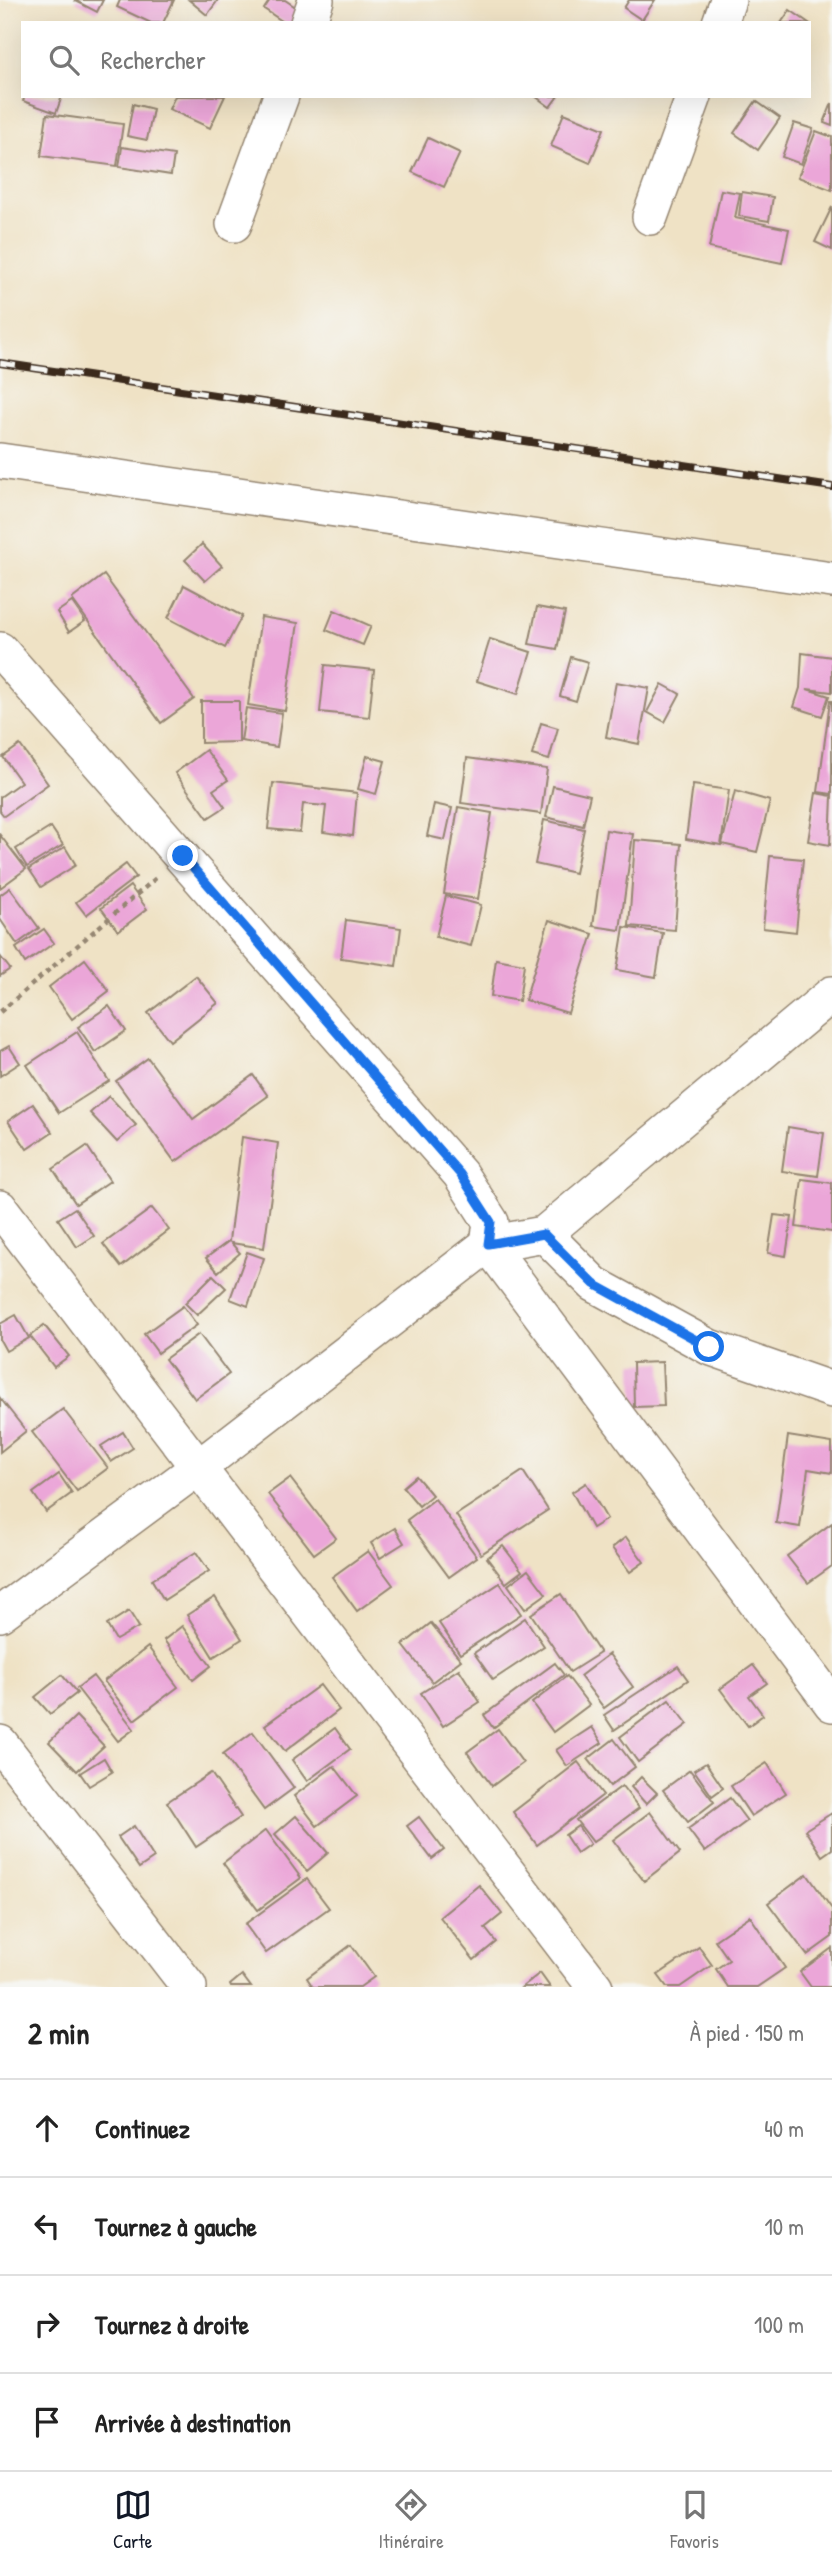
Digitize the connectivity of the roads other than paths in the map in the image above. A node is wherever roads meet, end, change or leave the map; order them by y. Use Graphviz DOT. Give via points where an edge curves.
graph roads {
  1 [pos="316,0"];
  2 [pos="728,0"];
  3 [pos="309,21"];
  4 [pos="721,21"];
  5 [pos="280,98"];
  6 [pos="693,98"];
  7 [pos="650,217"];
  8 [pos="234,224"];
  9 [pos="0,461"];
  10 [pos="832,580"];
  11 [pos="0,650"];
  12 [pos="830,998"];
  13 [pos="0,1208"];
  14 [pos="544,1234"];
  15 [pos="488,1244"];
  16 [pos="832,1390"];
  17 [pos="199,1467"];
  18 [pos="0,1614"];
  19 [pos="832,1704"];
  20 [pos="0,1743"];
  21 [pos="189,1987"];
  22 [pos="595,1987"];
  1 -- 3 [label="street"];
  2 -- 4 [label="street"];
  5 -- 8 [label="street"];
  6 -- 7 [label="street"];
  9 -- 10 [label="street"];
  11 -- 15 [label="street" via="460,1174 491,1222"];
  12 -- 14 [label="street"];
  13 -- 17 [label="street"];
  14 -- 15 [label="street"];
  14 -- 16 [label="street" via="594,1284 709,1347"];
  15 -- 17 [label="street"];
  15 -- 19 [label="street"];
  17 -- 18 [label="street"];
  17 -- 22 [label="street"];
  20 -- 21 [label="street"];
}
